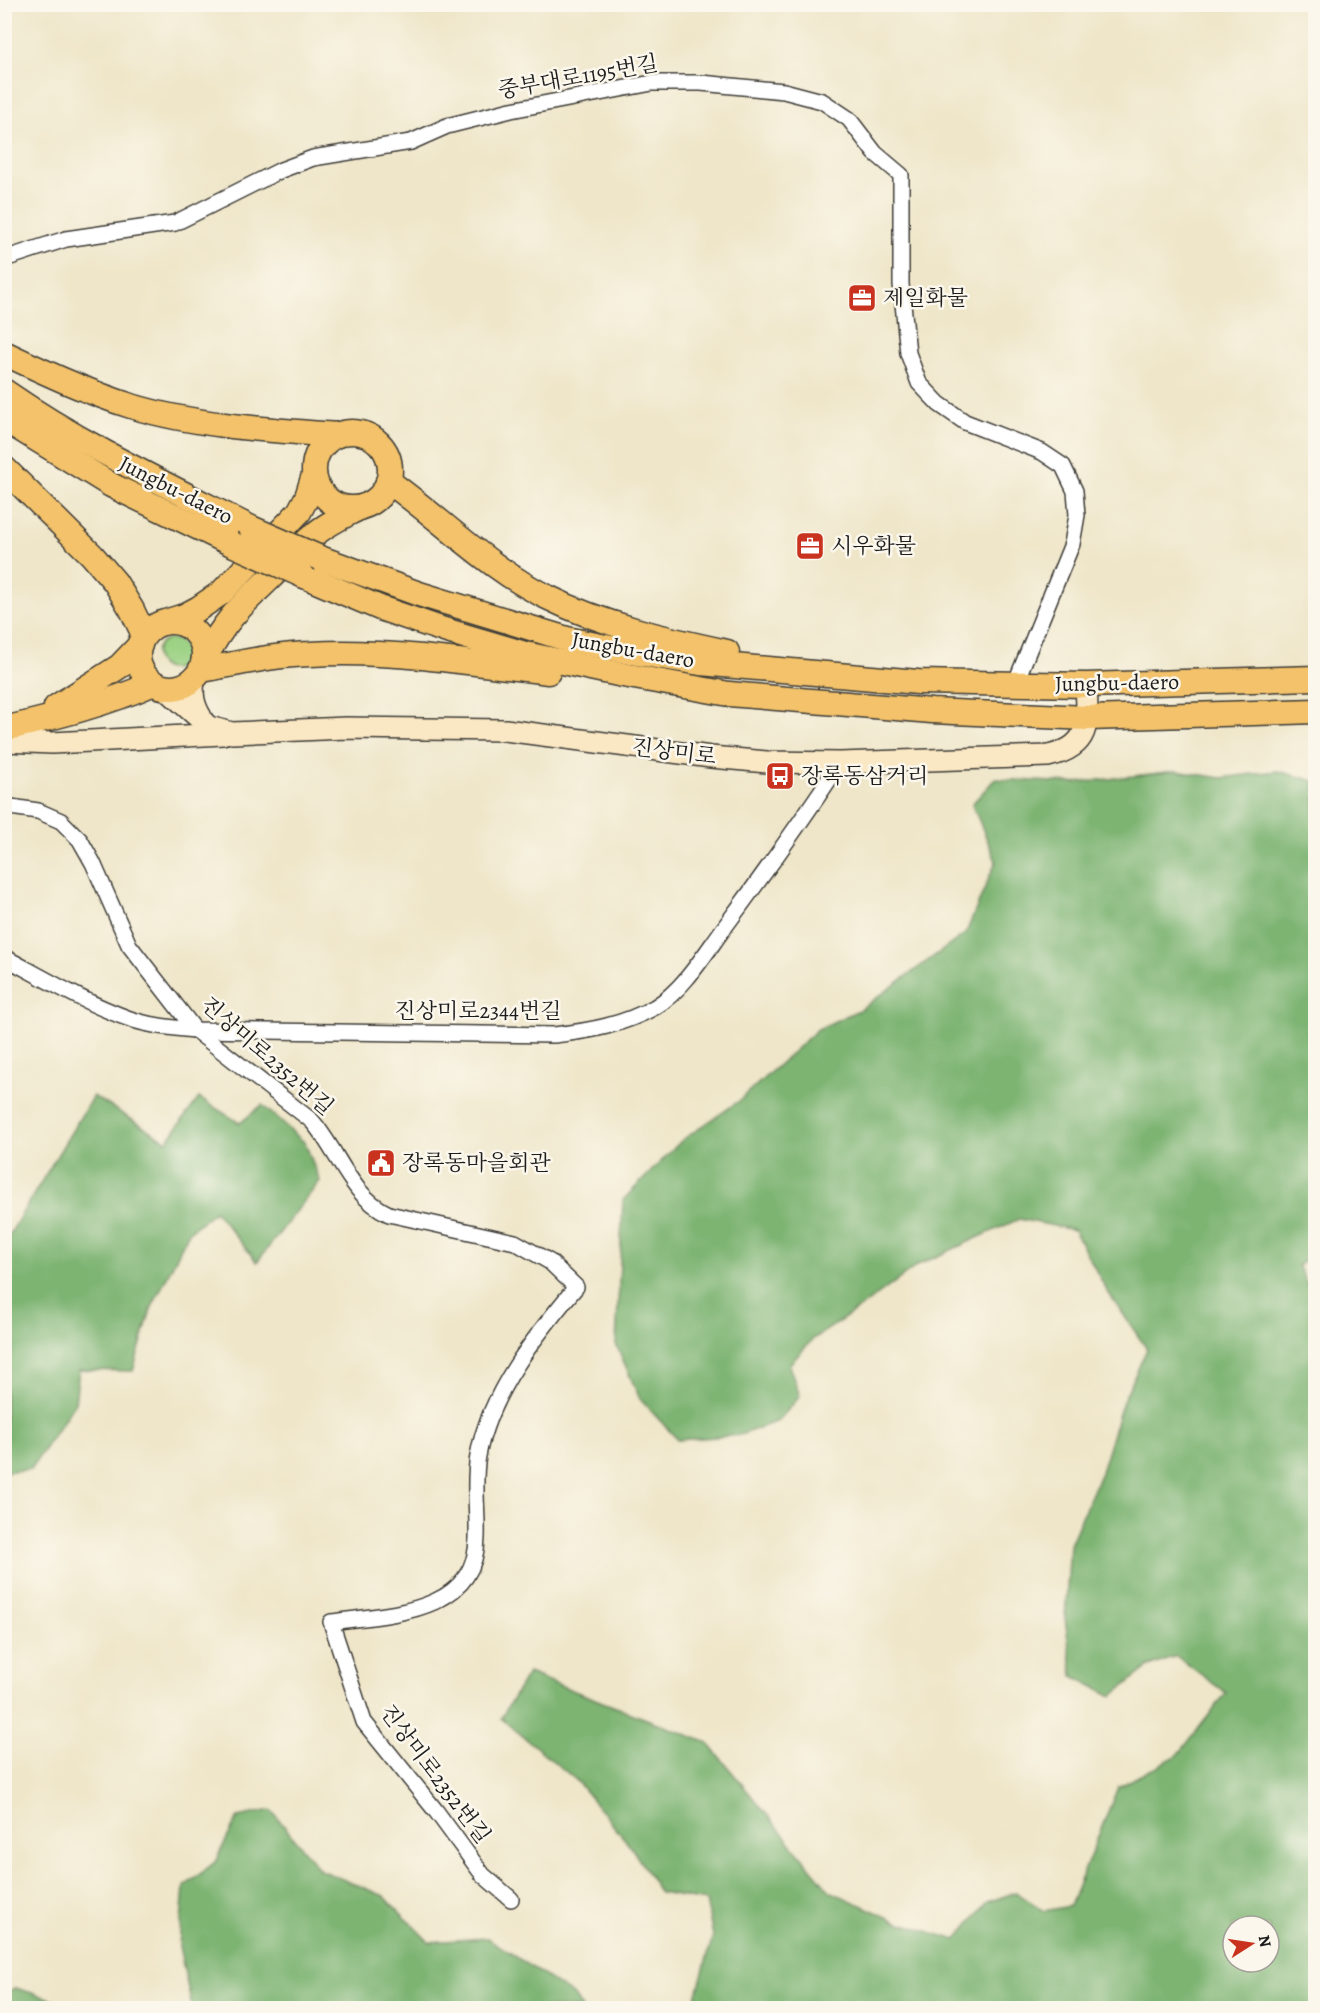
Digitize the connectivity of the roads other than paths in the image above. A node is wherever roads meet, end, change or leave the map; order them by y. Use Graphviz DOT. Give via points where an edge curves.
graph roads {
  1 [pos="4,260"];
  2 [pos="4,353"];
  3 [pos="4,391"];
  4 [pos="4,419"];
  5 [pos="338,435"];
  6 [pos="4,468"];
  7 [pos="314,475"];
  8 [pos="388,481"];
  9 [pos="359,508"];
  10 [pos="149,634"];
  11 [pos="199,670"];
  12 [pos="826,675"];
  13 [pos="1316,678"];
  14 [pos="1015,684"];
  15 [pos="159,685"];
  16 [pos="1086,685"];
  17 [pos="729,694"];
  18 [pos="1316,711"];
  19 [pos="1088,718"];
  20 [pos="208,727"];
  21 [pos="9,732"];
  22 [pos="232,733"];
  23 [pos="840,763"];
  24 [pos="4,806"];
  25 [pos="4,957"];
  26 [pos="195,1030"];
  27 [pos="511,1899"];
  1 -- 14 [label="street, 중부대로1195번길" via="66,239 175,223 313,158 411,142 447,126 511,110 652,83 784,91 822,101 849,119 875,153 901,175 901,284 908,353 918,383 965,422 1042,452 1063,466 1075,491 1077,515 1071,544"];
  2 -- 5 [label="main road" via="70,385 174,417"];
  3 -- 12 [label="main road, Jungbu-daero, bridge" via="116,460 251,528 419,594 567,639 630,652"];
  4 -- 17 [label="main road, Jungbu-daero, bridge" via="111,485 232,544 380,608 515,651"];
  5 -- 7 [label="main road" via="319,450"];
  5 -- 8 [label="main road" via="351,432 374,440 388,460"];
  6 -- 10 [label="main road" via="92,555"];
  7 -- 9 [label="main road" via="317,487 334,505"];
  7 -- 10 [label="main road" via="299,512 220,593"];
  8 -- 9 [label="main road" via="380,496"];
  8 -- 12 [label="main road" via="506,572 546,597 616,625"];
  9 -- 11 [label="main road" via="314,535 231,615"];
  10 -- 11 [label="main road" via="173,621 193,630 204,649"];
  10 -- 15 [label="main road" via="138,656 146,676"];
  10 -- 21 [label="main road" via="120,666"];
  11 -- 15 [label="main road" via="185,685"];
  11 -- 17 [label="main road" via="344,652 408,655"];
  11 -- 20 [label="street" via="192,694"];
  12 -- 14 [label="main road, Jungbu-daero"];
  13 -- 16 [label="main road, Jungbu-daero"];
  14 -- 16 [label="main road, Jungbu-daero"];
  15 -- 20 [label="street"];
  15 -- 21 [label="main road"];
  16 -- 19 [label="street, 진상미로"];
  17 -- 19 [label="main road, Jungbu-daero" via="932,711"];
  18 -- 19 [label="main road, Jungbu-daero"];
  19 -- 23 [label="street, 진상미로" via="1082,739 1074,747 1048,756"];
  20 -- 22 [label="street, 진상미로"];
  21 -- 22 [label="street" via="52,743"];
  22 -- 23 [label="street, 진상미로" via="346,728 505,730 711,757"];
  23 -- 26 [label="street, 진상미로2344번길" via="784,848 681,985 657,1006 624,1022 589,1032 554,1035"];
  24 -- 26 [label="street, 진상미로2352번길" via="38,811 61,821 80,840 129,945"];
  25 -- 26 [label="street, 진상미로2344번길" via="131,1019"];
  26 -- 27 [label="street, 진상미로2352번길" via="312,1121 359,1192 375,1207 389,1214 515,1242 550,1262 576,1287 546,1322 491,1412 478,1456 476,1558 469,1574 444,1598 422,1607 332,1622 364,1722 483,1875"];
}
